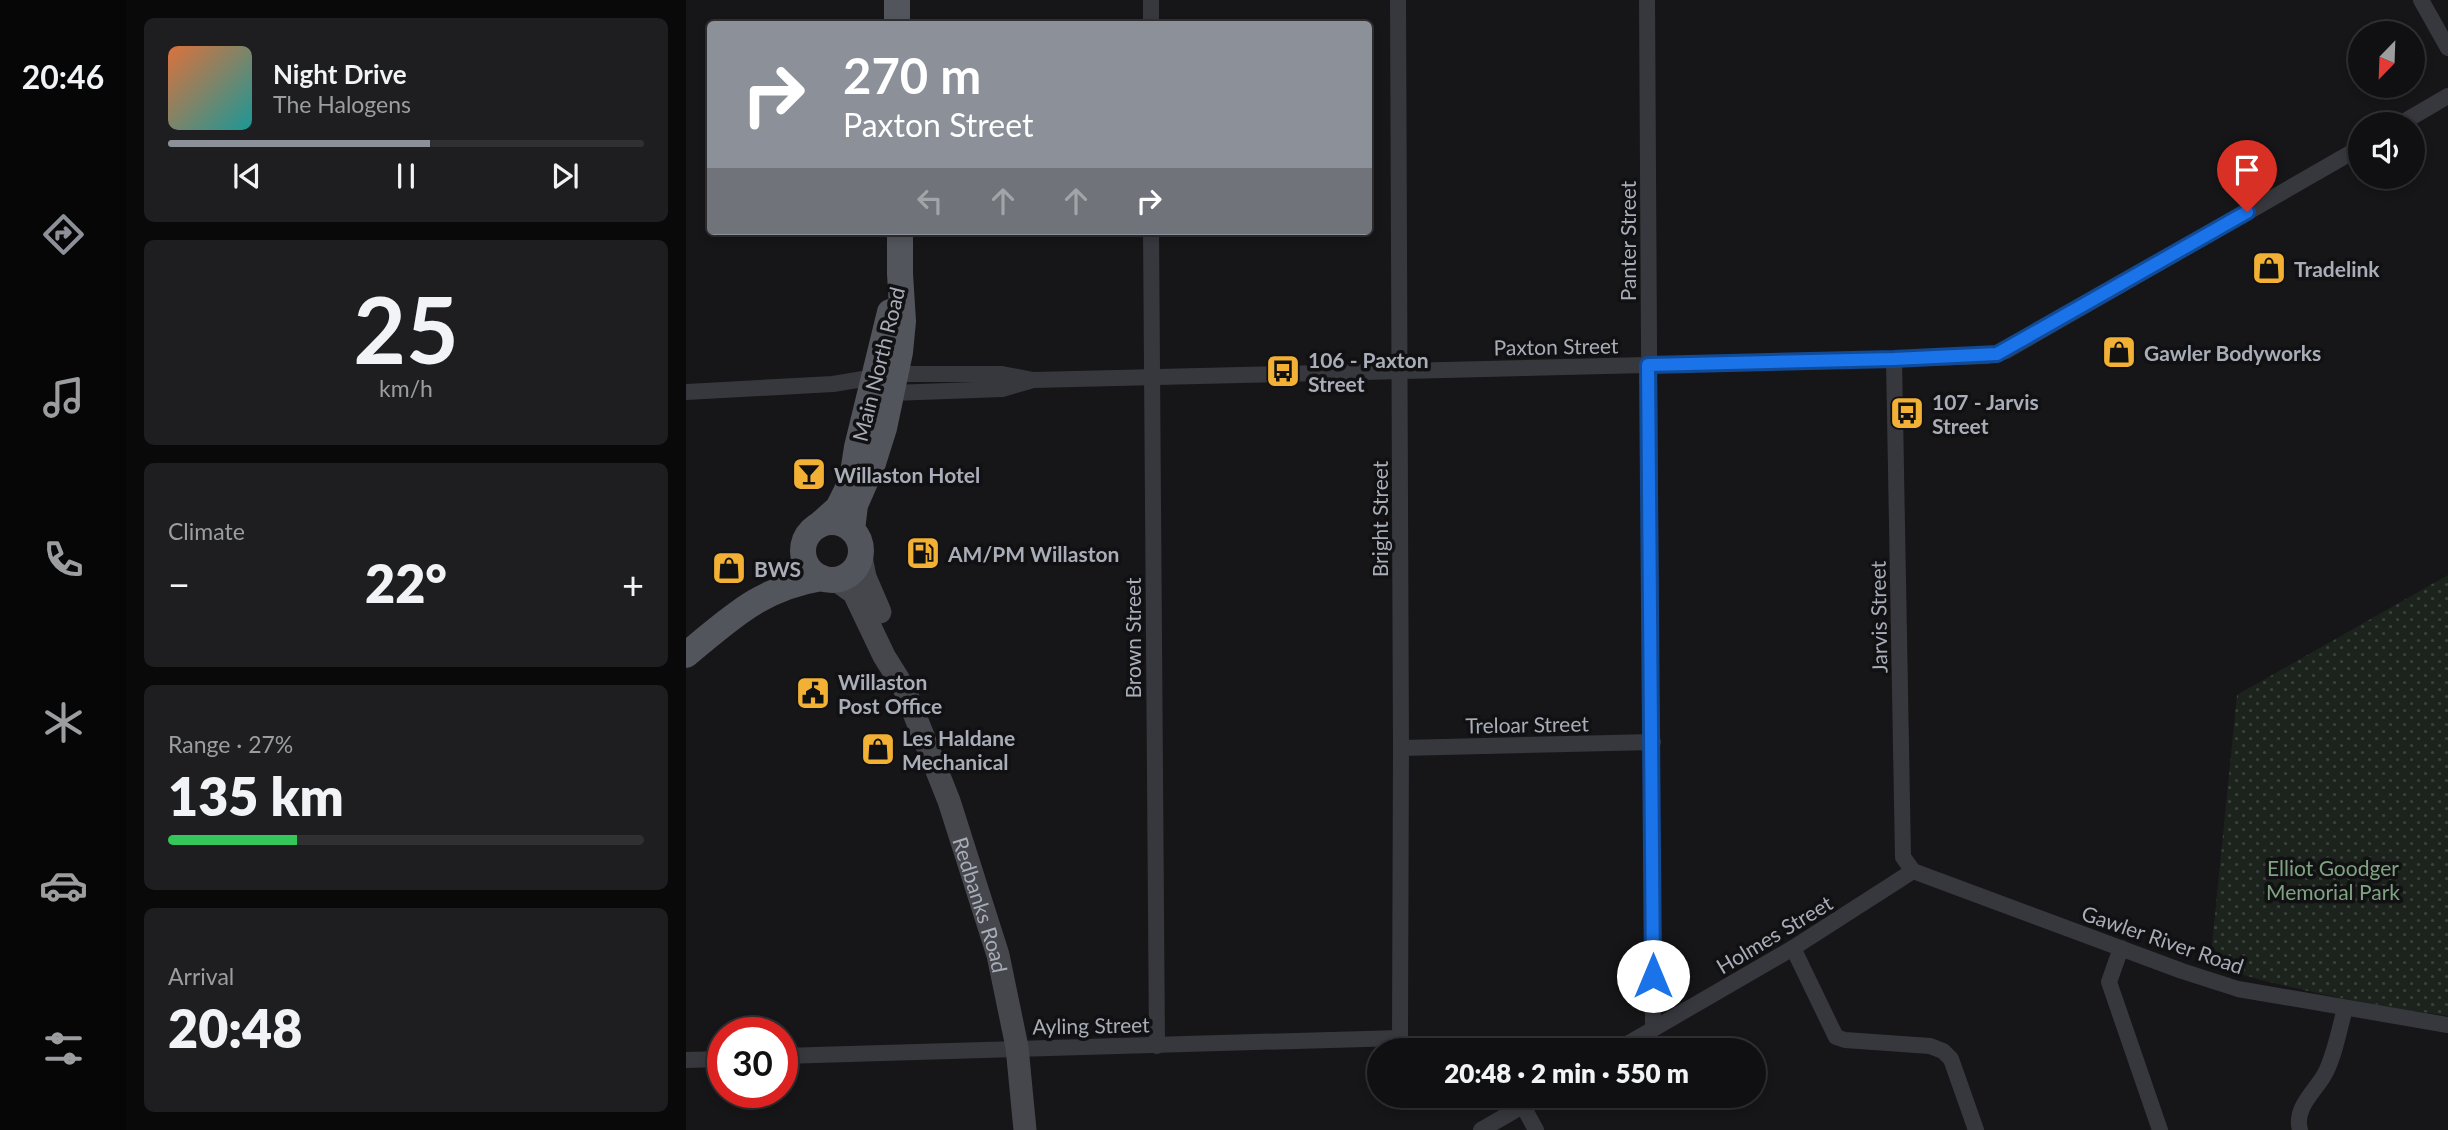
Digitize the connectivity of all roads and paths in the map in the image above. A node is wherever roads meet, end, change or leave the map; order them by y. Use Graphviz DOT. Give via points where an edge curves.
graph roads {
  1 [pos="897,0"];
  2 [pos="1152,0"];
  3 [pos="1398,0"];
  4 [pos="1647,0"];
  5 [pos="2421,0"];
  6 [pos="897,21"];
  7 [pos="1152,21"];
  8 [pos="2448,48"];
  9 [pos="2448,96"];
  10 [pos="2421,112"];
  11 [pos="2348,154"];
  12 [pos="900,235"];
  13 [pos="1151,235"];
  14 [pos="1894,359"];
  15 [pos="1648,365"];
  16 [pos="1399,371"];
  17 [pos="1151,378"];
  18 [pos="883,386"];
  19 [pos="686,392"];
  20 [pos="852,480"];
  21 [pos="819,525"];
  22 [pos="852,530"];
  23 [pos="803,551"];
  24 [pos="861,557"];
  25 [pos="829,579"];
  26 [pos="756,601"];
  27 [pos="686,632"];
  28 [pos="686,641"];
  29 [pos="686,655"];
  30 [pos="904,688"];
  31 [pos="1653,742"];
  32 [pos="1401,747"];
  33 [pos="1913,871"];
  34 [pos="1793,948"];
  35 [pos="2121,948"];
  36 [pos="2345,1009"];
  37 [pos="2448,1025"];
  38 [pos="1653,1028"];
  39 [pos="1400,1038"];
  40 [pos="1637,1038"];
  41 [pos="1367,1039"];
  42 [pos="1157,1045"];
  43 [pos="1017,1047"];
  44 [pos="798,1055"];
  45 [pos="707,1059"];
  46 [pos="686,1060"];
  47 [pos="1520,1108"];
  48 [pos="1524,1108"];
  49 [pos="1025,1130"];
  50 [pos="1481,1130"];
  51 [pos="1536,1130"];
  52 [pos="1976,1130"];
  53 [pos="2160,1130"];
  54 [pos="2300,1130"];
  1 -- 6 [label="main road"];
  2 -- 7 [label="street"];
  3 -- 16 [label="street, Bright Street"];
  4 -- 15 [label="street, Panter Street"];
  5 -- 8 [label="street"];
  9 -- 10 [label="street"];
  11 -- 14 [label="street, Paxton Street" via="2006,351 1987,356"];
  12 -- 18 [label="main road, Main North Road" via="903,321"];
  13 -- 17 [label="street, Brown Street"];
  14 -- 15 [label="street, Paxton Street"];
  14 -- 33 [label="street, Jarvis Street" via="1903,857"];
  15 -- 16 [label="street, Paxton Street"];
  15 -- 31 [label="street, Panter Street"];
  16 -- 17 [label="street, Paxton Street"];
  16 -- 32 [label="street, Bright Street"];
  17 -- 18 [label="street, Paxton Street" via="1033,380 1002,374"];
  17 -- 42 [label="street, Brown Street"];
  18 -- 19 [label="street, Paxton Street" via="855,391 833,384"];
  18 -- 20 [label="main road, Main North Road" via="857,447"];
  18 -- 20 [label="main road" via="888,378"];
  18 -- 22 [label="main road, Main North Road" via="872,466 855,505"];
  20 -- 21 [label="main road, Main North Road" via="838,508"];
  21 -- 22 [label="main road" via="839,523"];
  21 -- 23 [label="main road" via="808,536"];
  22 -- 24 [label="main road" via="860,542"];
  23 -- 25 [label="main road" via="808,568"];
  23 -- 27 [label="main road" via="791,564 723,602"];
  24 -- 25 [label="main road" via="850,574"];
  24 -- 30 [label="main road, Redbanks Road" via="897,652"];
  25 -- 26 [label="main road" via="789,584"];
  25 -- 30 [label="main road, Redbanks Road" via="854,593"];
  26 -- 28 [label="main road" via="730,610"];
  26 -- 29 [label="main road"];
  30 -- 43 [label="main road, Redbanks Road" via="983,904"];
  31 -- 32 [label="street, Treloar Street"];
  31 -- 38 [label="street, Panter Street"];
  32 -- 39 [label="street, Bright Street"];
  33 -- 34 [label="street, Holmes Street"];
  33 -- 35 [label="street, Gawler River Road"];
  34 -- 38 [label="street, Holmes Street"];
  34 -- 52 [label="street" via="1836,1037 1942,1051 1951,1059"];
  35 -- 36 [label="street, Gawler River Road" via="2238,989"];
  35 -- 53 [label="street" via="2109,982"];
  36 -- 37 [label="street, Gawler River Road"];
  36 -- 54 [label="street" via="2325,1074 2300,1111"];
  38 -- 40 [label="street, Holmes Street"];
  41 -- 42 [label="street, Ayling Street"];
  42 -- 43 [label="street, Ayling Street"];
  43 -- 44 [label="street, Ayling Street"];
  43 -- 49 [label="main road, Redbanks Road"];
  45 -- 46 [label="street"];
  47 -- 50 [label="street"];
  48 -- 51 [label="street"];
}
